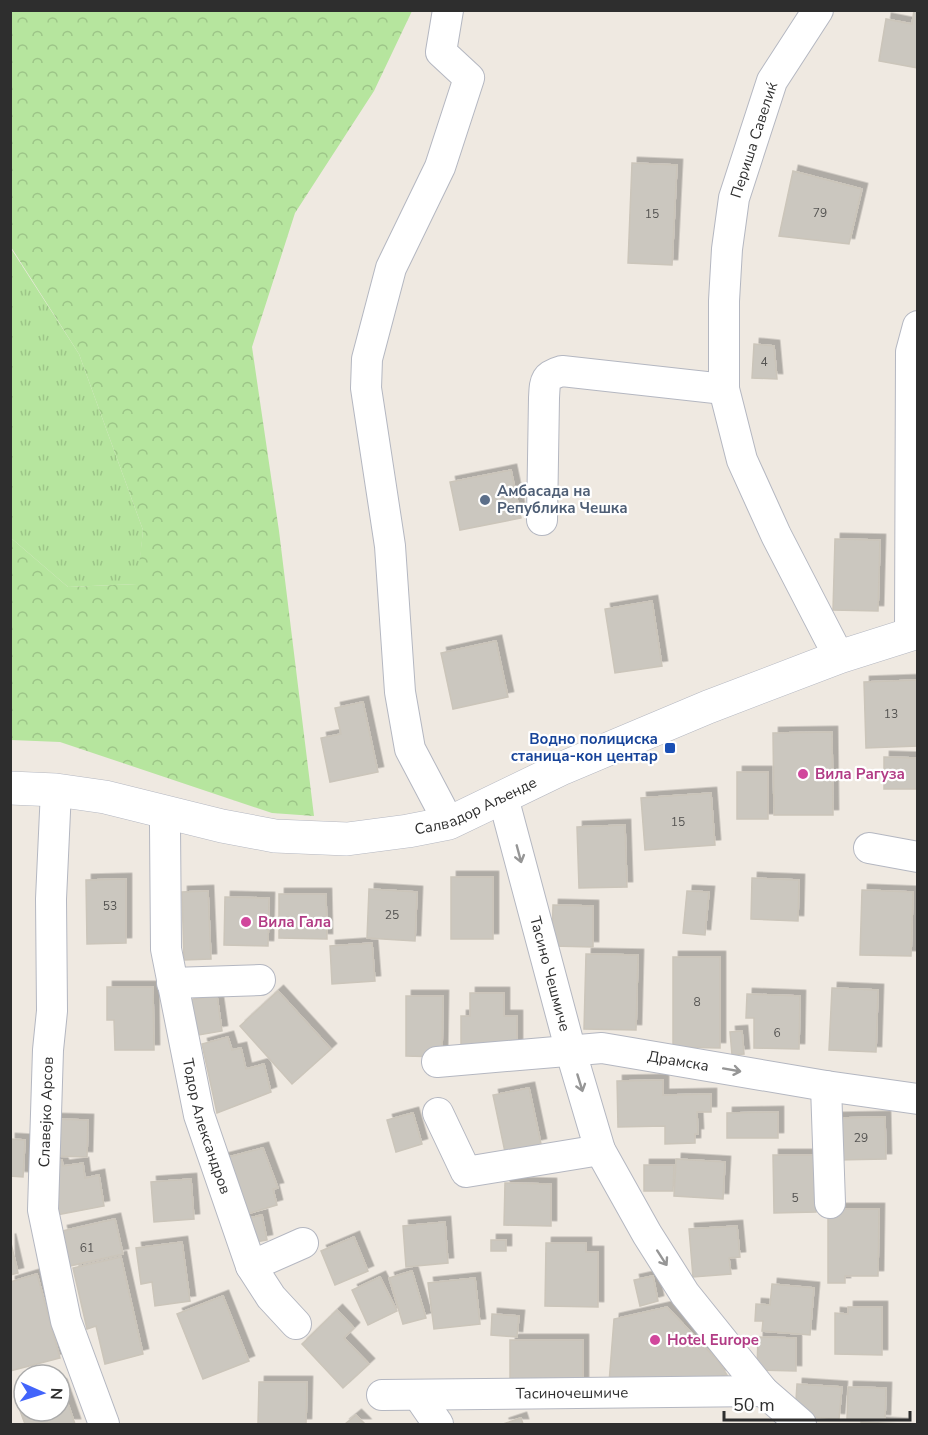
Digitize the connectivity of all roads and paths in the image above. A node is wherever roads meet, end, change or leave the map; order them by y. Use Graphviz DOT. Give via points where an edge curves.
graph roads {
  1 [pos="448,10"];
  2 [pos="818,10"];
  3 [pos="918,326"];
  4 [pos="724,389"];
  5 [pos="542,520"];
  6 [pos="914,633"];
  7 [pos="839,657"];
  8 [pos="10,788"];
  9 [pos="56,790"];
  10 [pos="503,797"];
  11 [pos="166,813"];
  12 [pos="449,824"];
  13 [pos="869,848"];
  14 [pos="918,857"];
  15 [pos="260,980"];
  16 [pos="172,983"];
  17 [pos="571,1052"];
  18 [pos="437,1062"];
  19 [pos="826,1086"];
  20 [pos="918,1099"];
  21 [pos="438,1113"];
  22 [pos="600,1150"];
  23 [pos="830,1203"];
  24 [pos="303,1243"];
  25 [pos="251,1266"];
  26 [pos="296,1324"];
  27 [pos="764,1391"];
  28 [pos="382,1395"];
  29 [pos="418,1395"];
  30 [pos="104,1425"];
  31 [pos="438,1425"];
  32 [pos="801,1425"];
  1 -- 12 [label="street" via="441,52 470,78 440,167 391,268 367,359 366,388 390,546 400,692 410,749"];
  2 -- 4 [label="street, Периша Савелиќ" via="772,81 734,198 724,301"];
  3 -- 6 [label="street" via="912,352"];
  4 -- 5 [label="street" via="552,374 545,382"];
  4 -- 7 [label="street, Периша Савелиќ" via="742,460"];
  6 -- 7 [label="street, Салвадор Аљенде"];
  7 -- 10 [label="street, Салвадор Аљенде" via="708,707"];
  8 -- 9 [label="street, Салвадор Аљенде"];
  9 -- 11 [label="street, Салвадор Аљенде" via="105,797"];
  9 -- 30 [label="street, Славејко Арсов" via="43,1210 66,1321"];
  10 -- 12 [label="street, Салвадор Аљенде"];
  10 -- 17 [label="street, Тасино Чешмиче, one-way"];
  11 -- 12 [label="street, Салвадор Аљенде" via="308,839 369,837"];
  11 -- 16 [label="street, Тодор Александров" via="166,949"];
  13 -- 14 [label="street"];
  15 -- 16 [label="street"];
  16 -- 25 [label="street, Тодор Александров" via="198,1115"];
  17 -- 18 [label="street, Драмска"];
  17 -- 19 [label="street, Драмска, one-way" via="602,1048"];
  17 -- 22 [label="street, Тасино Чешмиче, one-way"];
  19 -- 20 [label="street, Драмска"];
  19 -- 23 [label="street"];
  21 -- 22 [label="street" via="466,1172"];
  22 -- 27 [label="street, Тасино Чешмиче, one-way" via="685,1294"];
  24 -- 25 [label="street"];
  25 -- 26 [label="street, Тодор Александров" via="271,1297"];
  27 -- 29 [label="street, Тасиночешмиче"];
  27 -- 32 [label="street, Тасино Чешмиче"];
  28 -- 29 [label="street, Тасиночешмиче"];
  29 -- 31 [label="street"];
}
